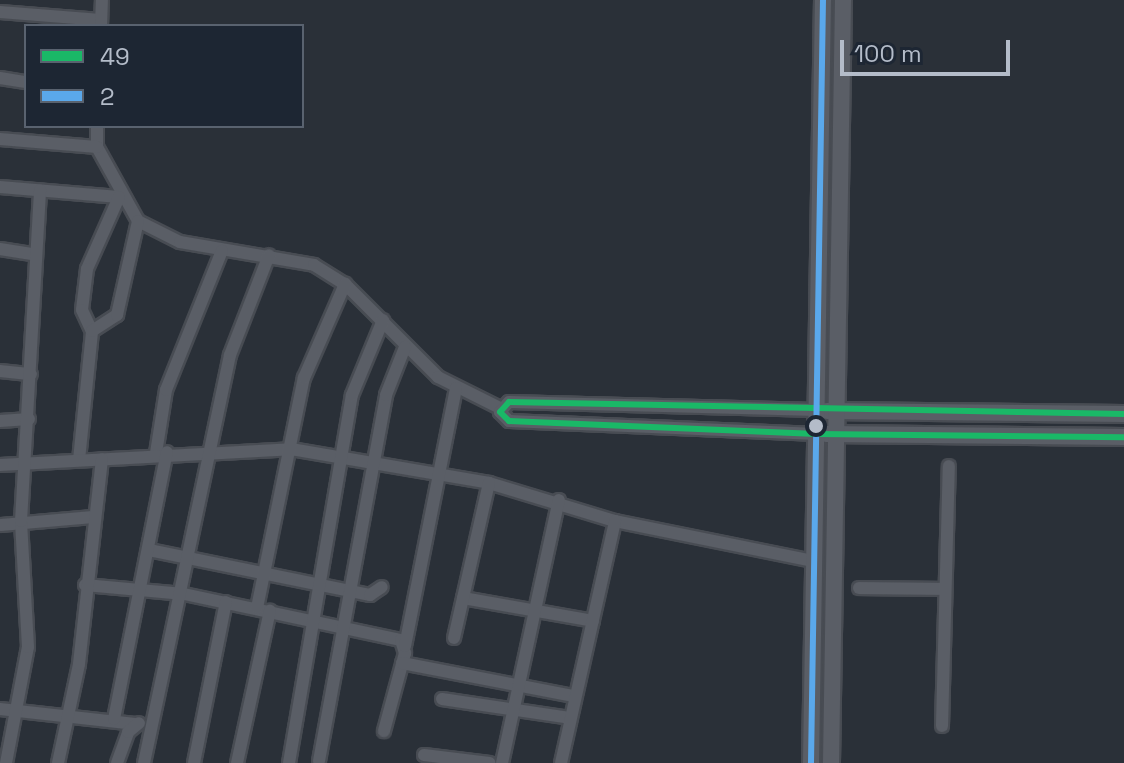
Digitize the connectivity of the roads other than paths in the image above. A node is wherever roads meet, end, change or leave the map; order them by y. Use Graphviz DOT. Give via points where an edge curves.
graph roads {
  1 [pos="102,0"];
  2 [pos="823,0"];
  3 [pos="843,0"];
  4 [pos="0,12"];
  5 [pos="101,23"];
  6 [pos="0,78"];
  7 [pos="24,82"];
  8 [pos="97,128"];
  9 [pos="0,139"];
  10 [pos="97,147"];
  11 [pos="0,187"];
  12 [pos="40,191"];
  13 [pos="119,197"];
  14 [pos="138,221"];
  15 [pos="0,249"];
  16 [pos="222,251"];
  17 [pos="32,254"];
  18 [pos="269,255"];
  19 [pos="345,284"];
  20 [pos="383,320"];
  21 [pos="92,331"];
  22 [pos="405,347"];
  23 [pos="0,371"];
  24 [pos="31,374"];
  25 [pos="456,388"];
  26 [pos="500,408"];
  27 [pos="817,410"];
  28 [pos="836,411"];
  29 [pos="1124,414"];
  30 [pos="29,419"];
  31 [pos="0,421"];
  32 [pos="817,434"];
  33 [pos="836,434"];
  34 [pos="1124,437"];
  35 [pos="291,449"];
  36 [pos="214,450"];
  37 [pos="162,453"];
  38 [pos="341,457"];
  39 [pos="102,459"];
  40 [pos="79,460"];
  41 [pos="28,462"];
  42 [pos="375,462"];
  43 [pos="0,465"];
  44 [pos="949,466"];
  45 [pos="442,474"];
  46 [pos="489,483"];
  47 [pos="559,500"];
  48 [pos="93,517"];
  49 [pos="21,521"];
  50 [pos="615,521"];
  51 [pos="0,525"];
  52 [pos="149,550"];
  53 [pos="192,558"];
  54 [pos="814,561"];
  55 [pos="265,570"];
  56 [pos="317,584"];
  57 [pos="85,585"];
  58 [pos="382,587"];
  59 [pos="859,588"];
  60 [pos="945,589"];
  61 [pos="355,591"];
  62 [pos="140,593"];
  63 [pos="184,594"];
  64 [pos="463,598"];
  65 [pos="226,602"];
  66 [pos="264,610"];
  67 [pos="532,610"];
  68 [pos="310,619"];
  69 [pos="593,621"];
  70 [pos="349,628"];
  71 [pos="454,638"];
  72 [pos="405,646"];
  73 [pos="402,663"];
  74 [pos="516,685"];
  75 [pos="574,696"];
  76 [pos="442,699"];
  77 [pos="512,707"];
  78 [pos="20,708"];
  79 [pos="0,709"];
  80 [pos="71,712"];
  81 [pos="570,718"];
  82 [pos="114,719"];
  83 [pos="135,724"];
  84 [pos="154,726"];
  85 [pos="942,726"];
  86 [pos="384,731"];
  87 [pos="424,755"];
  88 [pos="319,761"];
  89 [pos="6,763"];
  90 [pos="58,763"];
  91 [pos="117,763"];
  92 [pos="144,763"];
  93 [pos="194,763"];
  94 [pos="237,763"];
  95 [pos="289,763"];
  96 [pos="490,763"];
  97 [pos="502,763"];
  98 [pos="561,763"];
  99 [pos="811,763"];
  100 [pos="831,763"];
  1 -- 5 [label="street"];
  2 -- 27 [label="street"];
  3 -- 28 [label="street"];
  4 -- 5 [label="street"];
  6 -- 7 [label="street"];
  8 -- 10 [label="street"];
  9 -- 10 [label="street"];
  10 -- 13 [label="street"];
  11 -- 12 [label="street"];
  12 -- 13 [label="street"];
  12 -- 17 [label="street"];
  13 -- 14 [label="street"];
  13 -- 21 [label="street" via="87,269 82,310"];
  14 -- 16 [label="street"];
  14 -- 21 [label="street" via="117,315"];
  15 -- 17 [label="street"];
  16 -- 18 [label="street"];
  16 -- 37 [label="street" via="166,390"];
  17 -- 24 [label="street"];
  18 -- 19 [label="street" via="314,265"];
  18 -- 36 [label="street" via="239,320"];
  19 -- 20 [label="street"];
  19 -- 35 [label="street" via="304,378"];
  20 -- 22 [label="street"];
  20 -- 38 [label="street" via="360,363"];
  21 -- 40 [label="street"];
  22 -- 25 [label="street"];
  22 -- 42 [label="street" via="391,378"];
  23 -- 24 [label="street"];
  24 -- 30 [label="street"];
  25 -- 26 [label="street"];
  25 -- 45 [label="street"];
  26 -- 27 [label="street" via="509,402"];
  26 -- 32 [label="street" via="509,421"];
  27 -- 28 [label="street"];
  27 -- 32 [label="street"];
  28 -- 29 [label="street"];
  28 -- 33 [label="street"];
  30 -- 31 [label="street"];
  30 -- 41 [label="street"];
  32 -- 33 [label="street"];
  32 -- 54 [label="street"];
  33 -- 34 [label="street"];
  33 -- 100 [label="street"];
  35 -- 36 [label="street"];
  35 -- 38 [label="street"];
  35 -- 55 [label="street"];
  36 -- 37 [label="street"];
  36 -- 53 [label="street"];
  37 -- 39 [label="street"];
  37 -- 52 [label="street"];
  38 -- 42 [label="street"];
  38 -- 56 [label="street"];
  39 -- 40 [label="street"];
  39 -- 48 [label="street"];
  40 -- 41 [label="street"];
  41 -- 43 [label="street"];
  41 -- 49 [label="street"];
  42 -- 45 [label="street"];
  42 -- 61 [label="street"];
  44 -- 60 [label="street"];
  45 -- 46 [label="street"];
  45 -- 72 [label="street"];
  46 -- 47 [label="street"];
  46 -- 64 [label="street"];
  47 -- 50 [label="street"];
  47 -- 67 [label="street"];
  48 -- 49 [label="street"];
  48 -- 57 [label="street"];
  49 -- 51 [label="street"];
  49 -- 78 [label="street" via="28,647"];
  50 -- 54 [label="street"];
  50 -- 69 [label="street"];
  52 -- 53 [label="street"];
  52 -- 62 [label="street"];
  53 -- 55 [label="street"];
  53 -- 63 [label="street"];
  54 -- 99 [label="street"];
  55 -- 56 [label="street"];
  55 -- 66 [label="street"];
  56 -- 61 [label="street"];
  56 -- 68 [label="street"];
  57 -- 62 [label="street"];
  57 -- 80 [label="street"];
  58 -- 61 [label="street" via="370,595"];
  59 -- 60 [label="street"];
  60 -- 85 [label="street"];
  61 -- 70 [label="street"];
  62 -- 63 [label="street"];
  62 -- 82 [label="street"];
  63 -- 65 [label="street"];
  63 -- 84 [label="street"];
  64 -- 67 [label="street"];
  64 -- 71 [label="street"];
  65 -- 66 [label="street"];
  65 -- 93 [label="street"];
  66 -- 68 [label="street"];
  66 -- 94 [label="street"];
  67 -- 69 [label="street"];
  67 -- 74 [label="street"];
  68 -- 70 [label="street"];
  68 -- 95 [label="street"];
  69 -- 75 [label="street"];
  70 -- 72 [label="street"];
  70 -- 88 [label="street"];
  72 -- 73 [label="street"];
  73 -- 74 [label="street"];
  73 -- 86 [label="street"];
  74 -- 75 [label="street"];
  74 -- 77 [label="street"];
  75 -- 81 [label="street"];
  76 -- 77 [label="street"];
  77 -- 81 [label="street"];
  77 -- 97 [label="street"];
  78 -- 79 [label="street"];
  78 -- 80 [label="street"];
  78 -- 89 [label="street"];
  80 -- 82 [label="street"];
  80 -- 90 [label="street"];
  81 -- 98 [label="street"];
  82 -- 83 [label="street"];
  83 -- 84 [label="street"];
  83 -- 91 [label="street"];
  84 -- 92 [label="street"];
  87 -- 96 [label="street"];
}
